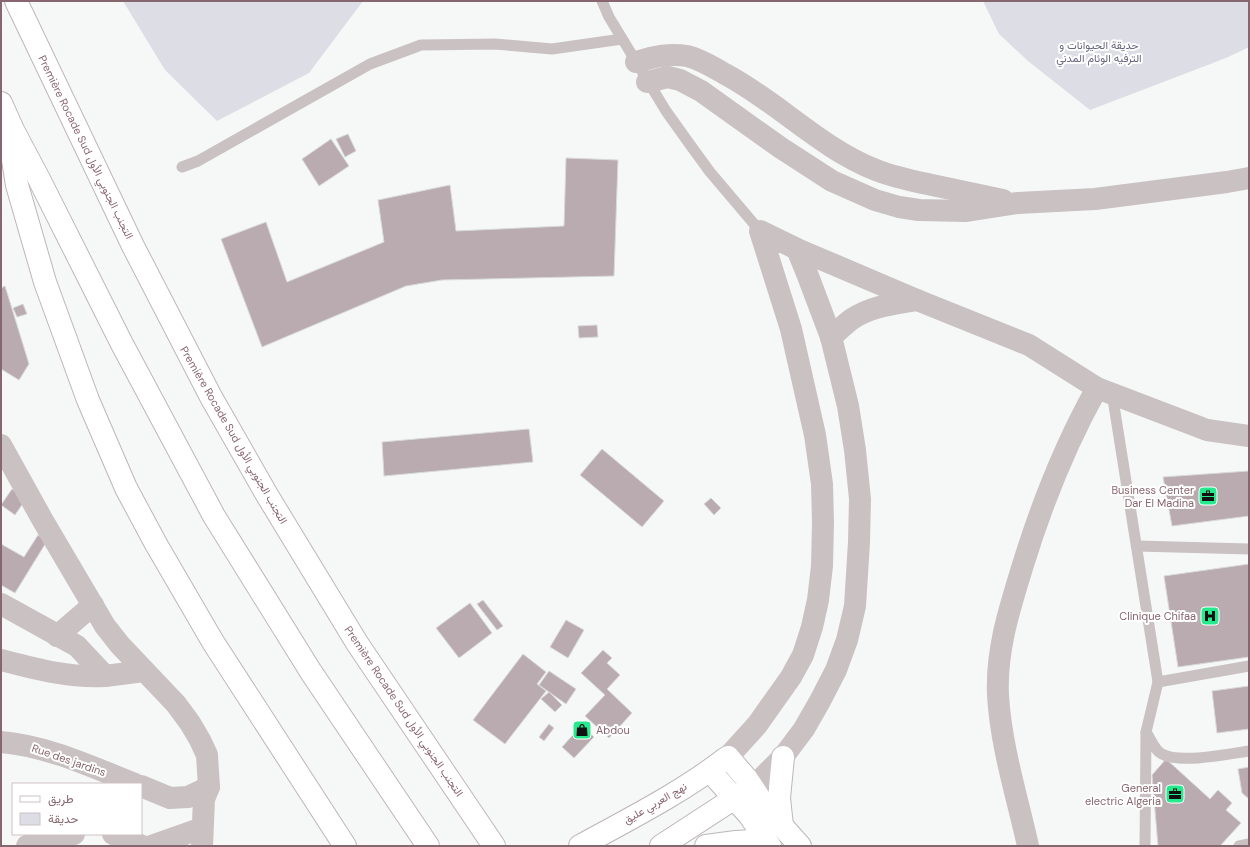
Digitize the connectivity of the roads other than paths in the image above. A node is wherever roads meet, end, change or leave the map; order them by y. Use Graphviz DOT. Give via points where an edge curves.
graph roads {
  1 [pos="16,1"];
  2 [pos="602,1"];
  3 [pos="622,39"];
  4 [pos="636,62"];
  5 [pos="647,82"];
  6 [pos="1,104"];
  7 [pos="13,130"];
  8 [pos="182,167"];
  9 [pos="1249,178"];
  10 [pos="1018,203"];
  11 [pos="760,231"];
  12 [pos="797,250"];
  13 [pos="917,300"];
  14 [pos="831,337"];
  15 [pos="1105,391"];
  16 [pos="1249,436"];
  17 [pos="1,445"];
  18 [pos="1137,546"];
  19 [pos="1249,549"];
  20 [pos="1,604"];
  21 [pos="94,605"];
  22 [pos="57,636"];
  23 [pos="1,660"];
  24 [pos="1249,666"];
  25 [pos="144,671"];
  26 [pos="105,676"];
  27 [pos="1158,682"];
  28 [pos="1146,732"];
  29 [pos="1,742"];
  30 [pos="1249,751"];
  31 [pos="728,757"];
  32 [pos="783,758"];
  33 [pos="710,771"];
  34 [pos="132,783"];
  35 [pos="142,786"];
  36 [pos="209,787"];
  37 [pos="752,787"];
  38 [pos="735,799"];
  39 [pos="782,826"];
  40 [pos="70,835"];
  41 [pos="89,835"];
  42 [pos="115,835"];
  43 [pos="201,841"];
  44 [pos="769,844"];
  45 [pos="1249,844"];
  46 [pos="493,845"];
  47 [pos="27,846"];
  48 [pos="77,846"];
  49 [pos="142,846"];
  50 [pos="151,846"];
  51 [pos="344,846"];
  52 [pos="428,846"];
  53 [pos="580,846"];
  54 [pos="660,846"];
  55 [pos="706,846"];
  56 [pos="800,846"];
  57 [pos="1028,846"];
  58 [pos="1145,846"];
  59 [pos="1239,846"];
  1 -- 46 [label="main road, Première Rocade Sud التجنب الجنوبي الأول" via="134,246 211,397 353,636"];
  2 -- 3 [label="lane"];
  3 -- 4 [label="lane"];
  3 -- 8 [label="lane" via="552,49 495,44 421,45 370,64 198,161"];
  4 -- 5 [label="lane"];
  4 -- 10 [label="street" via="667,55 687,56 735,79 822,140 876,171"];
  5 -- 10 [label="street" via="668,77 689,84 832,181 874,200 899,207 942,211 966,211"];
  5 -- 11 [label="lane" via="710,172"];
  6 -- 7 [label="main road"];
  7 -- 51 [label="main road" via="13,160 17,185 45,282 88,400 126,488 213,642"];
  7 -- 52 [label="main road" via="122,344 214,516 311,672"];
  9 -- 10 [label="street" via="1094,199"];
  11 -- 12 [label="street"];
  11 -- 31 [label="street" via="790,329 815,435 822,484 822,566 818,600 803,655 791,678 757,725"];
  12 -- 13 [label="street"];
  12 -- 14 [label="street"];
  13 -- 14 [label="street" via="879,306 864,312"];
  13 -- 15 [label="street" via="1029,345"];
  14 -- 32 [label="street" via="848,406 859,492 855,606 847,640 836,670 804,729"];
  15 -- 16 [label="street" via="1207,430"];
  15 -- 18 [label="lane"];
  15 -- 57 [label="street" via="1082,415 1039,512 1001,643 998,672 1001,723"];
  17 -- 21 [label="street"];
  18 -- 19 [label="lane"];
  18 -- 27 [label="lane"];
  20 -- 22 [label="street"];
  21 -- 22 [label="street"];
  21 -- 25 [label="street" via="120,645"];
  22 -- 26 [label="street" via="77,646"];
  23 -- 26 [label="street" via="75,676"];
  24 -- 27 [label="lane"];
  25 -- 26 [label="street"];
  25 -- 36 [label="street" via="180,709 200,740 207,755"];
  27 -- 28 [label="lane"];
  28 -- 30 [label="lane" via="1156,749 1172,757 1198,758"];
  28 -- 58 [label="lane"];
  29 -- 34 [label="street, Rue des jardins" via="24,745 63,756"];
  31 -- 33 [label="main road, نهج العربي عليق"];
  31 -- 37 [label="main road"];
  32 -- 37 [label="street"];
  32 -- 39 [label="main road" via="779,798"];
  33 -- 38 [label="main road"];
  33 -- 53 [label="main road, نهج العربي عليق"];
  35 -- 36 [label="street" via="170,798 188,797"];
  36 -- 43 [label="street" via="204,799"];
  37 -- 38 [label="main road"];
  37 -- 39 [label="main road"];
  38 -- 44 [label="main road"];
  38 -- 54 [label="main road"];
  39 -- 56 [label="main road"];
  40 -- 47 [label="street"];
  41 -- 48 [label="street"];
  42 -- 49 [label="street"];
  43 -- 50 [label="street"];
  44 -- 55 [label="main road" via="752,841"];
  45 -- 59 [label="lane"];
}
